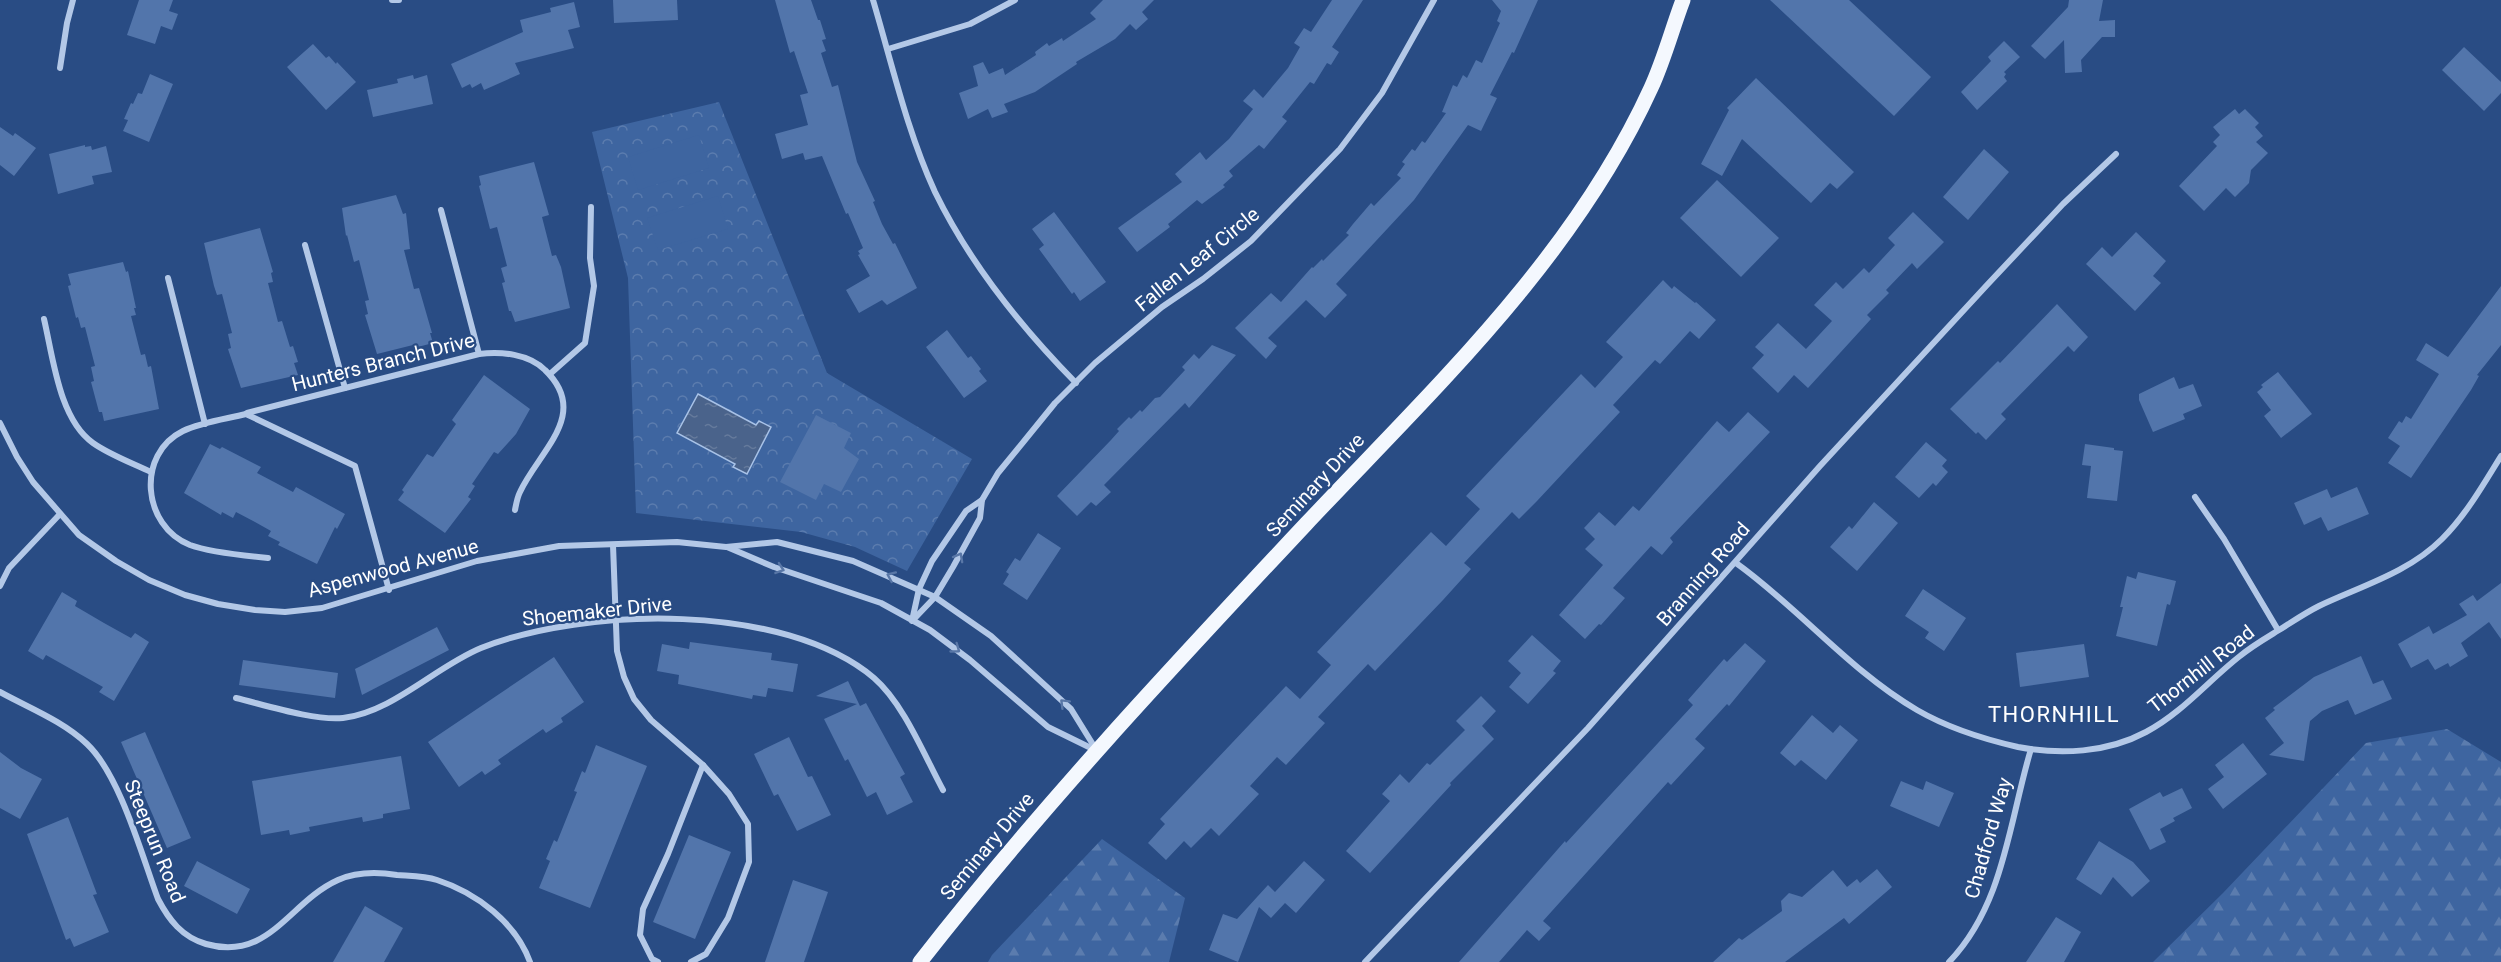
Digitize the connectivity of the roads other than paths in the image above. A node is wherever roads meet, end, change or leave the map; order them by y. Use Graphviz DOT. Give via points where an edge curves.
graph roads {
  1 [pos="73,0"];
  2 [pos="392,0"];
  3 [pos="399,0"];
  4 [pos="873,0"];
  5 [pos="1015,0"];
  6 [pos="1434,0"];
  7 [pos="1683,0"];
  8 [pos="888,49"];
  9 [pos="60,68"];
  10 [pos="2116,154"];
  11 [pos="591,207"];
  12 [pos="441,210"];
  13 [pos="305,245"];
  14 [pos="168,278"];
  15 [pos="44,319"];
  16 [pos="479,354"];
  17 [pos="550,374"];
  18 [pos="1076,383"];
  19 [pos="345,388"];
  20 [pos="246,414"];
  21 [pos="0,423"];
  22 [pos="205,424"];
  23 [pos="2501,456"];
  24 [pos="151,472"];
  25 [pos="2195,497"];
  26 [pos="982,500"];
  27 [pos="515,510"];
  28 [pos="60,514"];
  29 [pos="613,545"];
  30 [pos="726,547"];
  31 [pos="268,558"];
  32 [pos="1736,563"];
  33 [pos="2,577"];
  34 [pos="0,586"];
  35 [pos="919,589"];
  36 [pos="389,590"];
  37 [pos="935,597"];
  38 [pos="616,621"];
  39 [pos="912,621"];
  40 [pos="2278,630"];
  41 [pos="0,692"];
  42 [pos="236,698"];
  43 [pos="2031,749"];
  44 [pos="1097,751"];
  45 [pos="703,765"];
  46 [pos="943,790"];
  47 [pos="530,962"];
  48 [pos="657,962"];
  49 [pos="691,962"];
  50 [pos="920,962"];
  51 [pos="1365,962"];
  52 [pos="1949,962"];
  1 -- 9 [label="street"];
  2 -- 3 [label="street"];
  4 -- 8 [label="street"];
  5 -- 8 [label="street" via="970,24"];
  6 -- 18 [label="street, Fallen Leaf Circle" via="1382,93 1340,149 1251,241 1161,308"];
  7 -- 44 [label="main road, Seminary Drive" via="1651,87 1619,147 1581,212 1532,279"];
  8 -- 18 [label="street" via="915,143 958,236 1015,317"];
  10 -- 32 [label="street, Branning Road" via="2063,204 1820,466"];
  11 -- 17 [label="street" via="594,286 585,343"];
  12 -- 16 [label="street"];
  13 -- 19 [label="street"];
  14 -- 22 [label="street"];
  15 -- 24 [label="street" via="63,398 78,429 93,443"];
  16 -- 17 [label="street, Hunters Branch Drive" via="508,354 531,360"];
  16 -- 19 [label="street, Hunters Branch Drive"];
  17 -- 27 [label="street" via="563,394 564,411 558,430 519,493"];
  18 -- 26 [label="street, Fallen Leaf Circle" via="998,473"];
  19 -- 20 [label="street, Hunters Branch Drive"];
  20 -- 22 [label="street, Hunters Branch Drive"];
  20 -- 36 [label="street" via="355,466"];
  21 -- 28 [label="street, Aspenwood Avenue" via="16,457"];
  22 -- 24 [label="street, Hunters Branch Drive" via="183,431 166,443"];
  23 -- 40 [label="street, Thornhill Road" via="2465,513 2427,553"];
  24 -- 31 [label="street, Hunters Branch Drive" via="153,506 170,531 190,545"];
  25 -- 40 [label="street"];
  26 -- 35 [label="street, Fallen Leaf Circle" via="966,511 932,561"];
  37 -- 26 [label="street, Fallen Leaf Circle, one-way" via="980,518"];
  28 -- 33 [label="street"];
  28 -- 36 [label="street, Aspenwood Avenue" via="79,535 149,580 218,604 285,612 322,608"];
  29 -- 30 [label="street, Aspenwood Avenue" via="677,542"];
  29 -- 36 [label="street, Aspenwood Avenue" via="559,546 514,553"];
  29 -- 38 [label="street"];
  35 -- 30 [label="street, Aspenwood Avenue, one-way" via="853,561 777,542"];
  30 -- 39 [label="street, Aspenwood Avenue, one-way" via="881,603"];
  32 -- 43 [label="street, Thornhill Road" via="1861,670 1918,711 1964,732"];
  32 -- 51 [label="street, Branning Road" via="1588,728"];
  33 -- 34 [label="street"];
  35 -- 37 [label="street, Aspenwood Avenue"];
  35 -- 39 [label="street, Fallen Leaf Circle"];
  37 -- 39 [label="street, Fallen Leaf Circle"];
  44 -- 37 [label="street, Aspenwood Avenue, one-way" via="1071,709 1024,664"];
  38 -- 42 [label="street, Shoemaker Drive" via="546,628 509,637 472,652 364,713 342,718"];
  38 -- 45 [label="street" via="617,651 634,699 651,720"];
  38 -- 46 [label="street, Shoemaker Drive" via="694,619 756,628 834,652 876,680 896,703"];
  39 -- 44 [label="street, Aspenwood Avenue, one-way" via="970,660 1048,727"];
  40 -- 43 [label="street, Thornhill Road" via="2145,733 2084,751"];
  41 -- 47 [label="street, Steeprun Road" via="71,731 102,762 117,787 166,916 198,942 238,948 256,943 315,891 341,878 377,872 436,879 467,893 513,929"];
  43 -- 52 [label="street, Chadford Way" via="1989,901"];
  44 -- 50 [label="main road, Seminary Drive" via="1055,796"];
  45 -- 48 [label="street" via="643,909 640,935"];
  45 -- 49 [label="street" via="729,794 748,824 748,862 728,918 706,954"];
}
